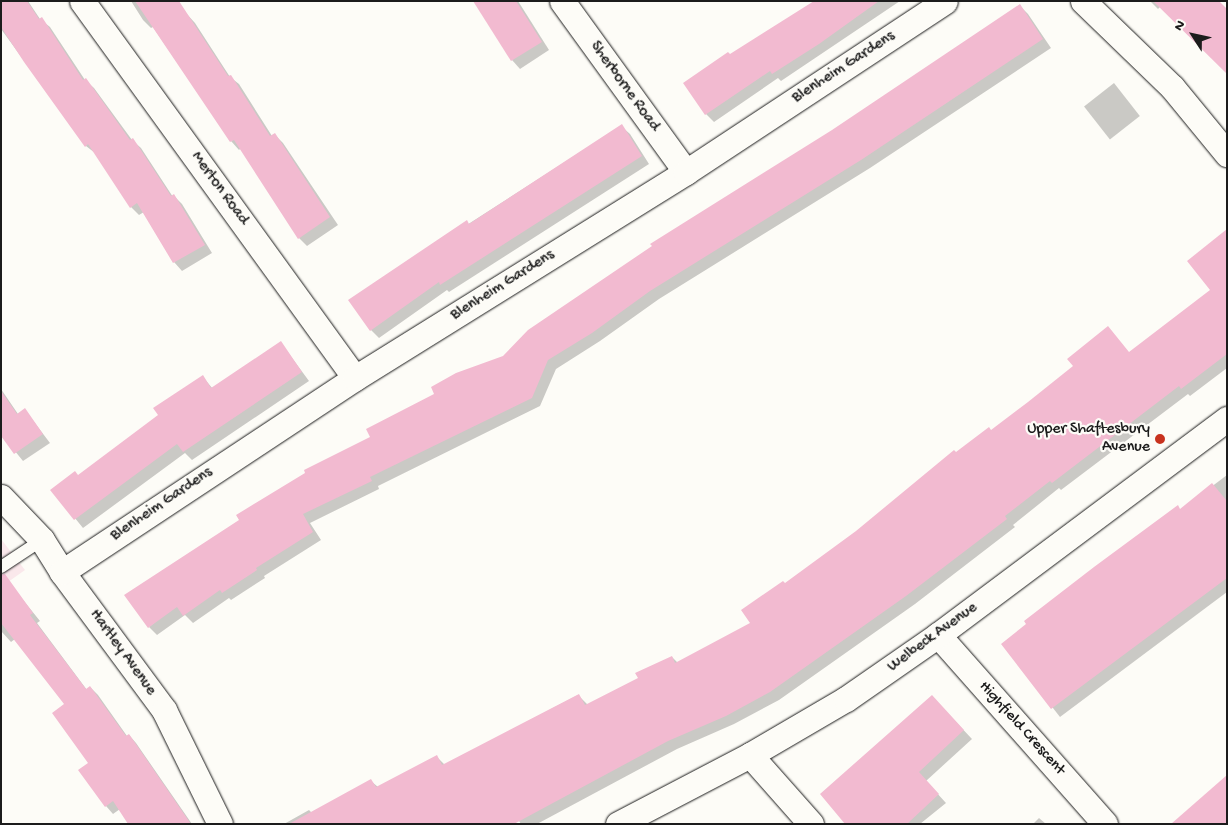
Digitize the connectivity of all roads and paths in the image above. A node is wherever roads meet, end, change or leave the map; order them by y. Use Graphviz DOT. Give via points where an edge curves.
graph roads {
  1 [pos="82,1"];
  2 [pos="562,1"];
  3 [pos="945,1"];
  4 [pos="1083,1"];
  5 [pos="1227,154"];
  6 [pos="686,172"];
  7 [pos="355,378"];
  8 [pos="1227,419"];
  9 [pos="1,498"];
  10 [pos="42,540"];
  11 [pos="1,567"];
  12 [pos="62,572"];
  13 [pos="938,635"];
  14 [pos="750,755"];
  15 [pos="220,824"];
  16 [pos="618,824"];
  17 [pos="811,824"];
  18 [pos="1105,824"];
  1 -- 7 [label="street, Merton Road"];
  2 -- 6 [label="street, Sherborne Road"];
  3 -- 6 [label="street, Blenheim Gardens"];
  4 -- 5 [label="street" via="1172,87"];
  6 -- 7 [label="street, Blenheim Gardens"];
  7 -- 12 [label="street, Blenheim Gardens"];
  8 -- 13 [label="street, Welbeck Avenue"];
  9 -- 10 [label="street, Hartley Avenue"];
  10 -- 11 [label="lane"];
  10 -- 12 [label="street, Hartley Avenue"];
  12 -- 15 [label="street, Hartley Avenue" via="164,710"];
  13 -- 14 [label="street, Welbeck Avenue" via="846,699"];
  13 -- 18 [label="street, Highfield Crescent"];
  14 -- 16 [label="street, Welbeck Avenue"];
  14 -- 17 [label="street"];
}
